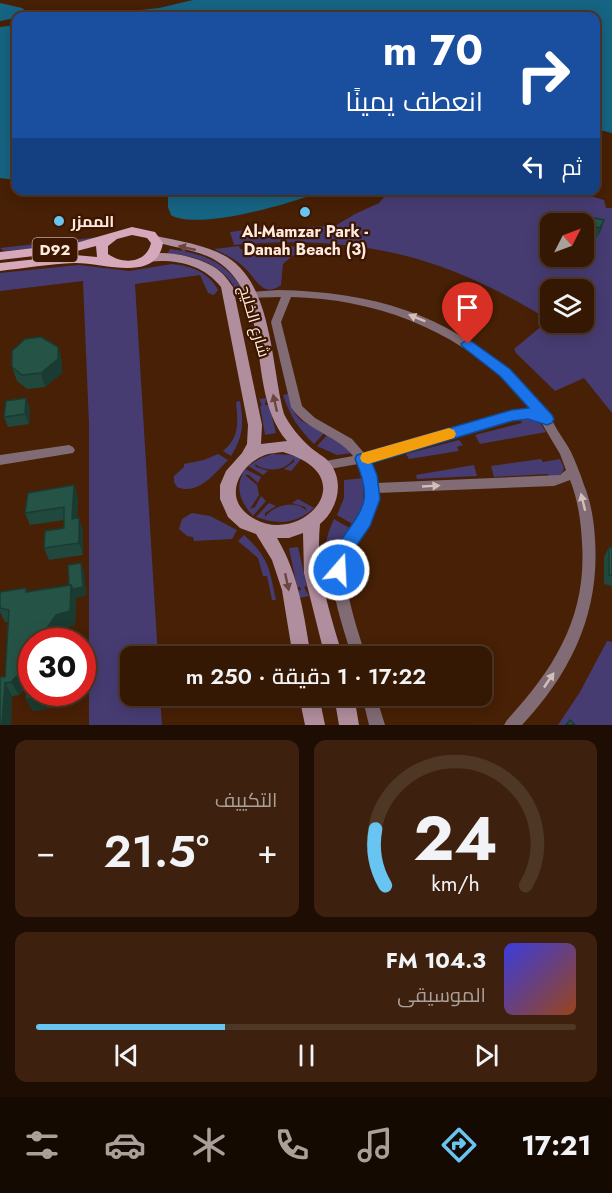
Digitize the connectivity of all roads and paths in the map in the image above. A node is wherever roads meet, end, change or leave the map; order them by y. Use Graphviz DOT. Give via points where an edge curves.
graph roads {
  1 [pos="109,238"];
  2 [pos="156,239"];
  3 [pos="0,256"];
  4 [pos="149,258"];
  5 [pos="109,262"];
  6 [pos="0,267"];
  7 [pos="287,294"];
  8 [pos="250,295"];
  9 [pos="231,298"];
  10 [pos="547,419"];
  11 [pos="69,450"];
  12 [pos="306,452"];
  13 [pos="249,454"];
  14 [pos="362,459"];
  15 [pos="0,460"];
  16 [pos="324,465"];
  17 [pos="574,471"];
  18 [pos="372,488"];
  19 [pos="312,522"];
  20 [pos="262,530"];
  21 [pos="300,646"];
  22 [pos="331,646"];
  23 [pos="356,646"];
  24 [pos="311,706"];
  25 [pos="346,706"];
  26 [pos="372,706"];
  27 [pos="315,725"];
  28 [pos="349,725"];
  29 [pos="377,725"];
  30 [pos="512,725"];
  1 -- 2 [label="main road" via="137,231"];
  1 -- 3 [label="main road, D92" via="77,247"];
  1 -- 5 [label="main road" via="101,251"];
  2 -- 4 [label="main road" via="156,251"];
  8 -- 2 [label="main road, شارع الخليج, one-way" via="244,279 223,260"];
  4 -- 5 [label="main road" via="129,265"];
  4 -- 9 [label="main road, شارع الخليج" via="183,259 203,265 224,282"];
  5 -- 6 [label="main road, D92" via="75,259"];
  7 -- 8 [label="street"];
  10 -- 7 [label="street, one-way" via="488,358 438,328 401,312 356,300"];
  7 -- 14 [label="street" via="276,322 297,407 304,416 345,439"];
  8 -- 9 [label="main road"];
  12 -- 8 [label="main road, شارع الخليج, one-way" via="285,430 276,411"];
  9 -- 13 [label="main road, شارع الخليج" via="255,425"];
  10 -- 14 [label="street" via="512,415"];
  10 -- 17 [label="street"];
  11 -- 15 [label="street"];
  12 -- 13 [label="main road" via="283,446"];
  12 -- 16 [label="main road"];
  13 -- 20 [label="main road" via="232,471 227,491 240,518"];
  14 -- 16 [label="street"];
  14 -- 18 [label="street"];
  16 -- 19 [label="main road" via="332,491 324,511"];
  18 -- 17 [label="street, one-way" via="554,481"];
  30 -- 17 [label="street, one-way" via="551,679 571,641 586,598 590,540"];
  18 -- 23 [label="street" via="369,510 344,550 339,570"];
  19 -- 20 [label="main road" via="288,531"];
  19 -- 22 [label="main road" via="311,567"];
  20 -- 21 [label="main road, one-way" via="282,562"];
  24 -- 27 [label="main road"];
  25 -- 28 [label="main road"];
  26 -- 29 [label="street"];
}
